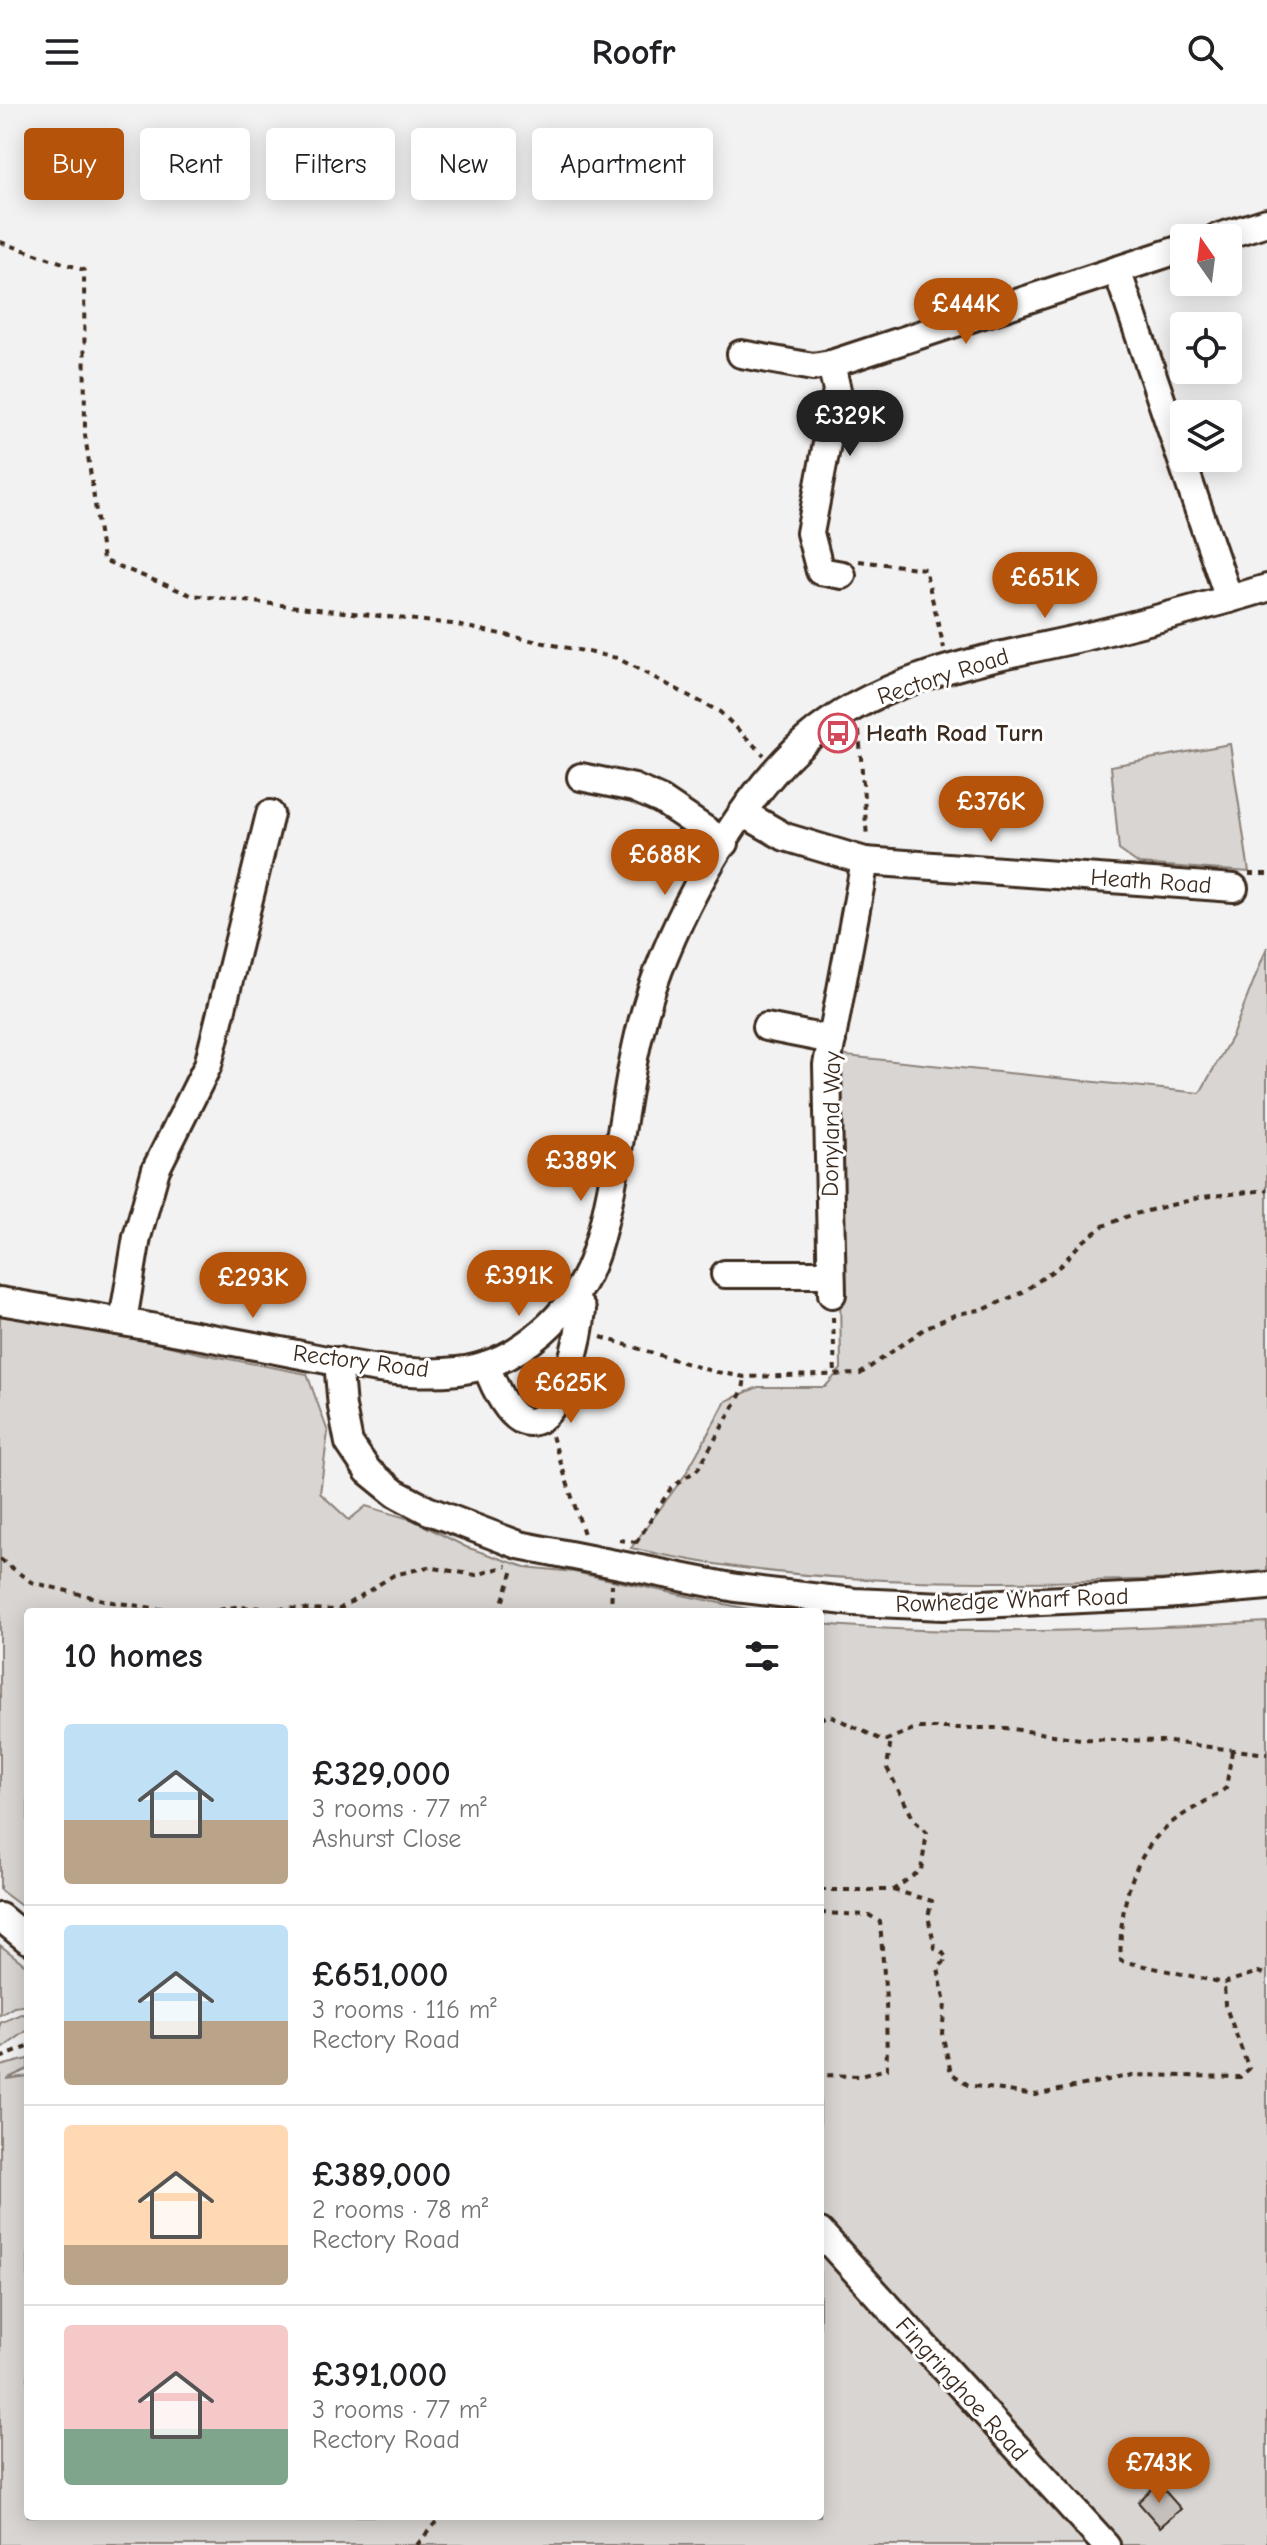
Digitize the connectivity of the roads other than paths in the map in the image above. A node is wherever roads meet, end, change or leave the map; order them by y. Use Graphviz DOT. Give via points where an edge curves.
graph roads {
  1 [pos="1267,222"];
  2 [pos="1242,230"];
  3 [pos="1170,253"];
  4 [pos="1117,270"];
  5 [pos="741,354"];
  6 [pos="831,364"];
  7 [pos="824,577"];
  8 [pos="1267,588"];
  9 [pos="1229,599"];
  10 [pos="581,777"];
  11 [pos="743,813"];
  12 [pos="270,814"];
  13 [pos="725,843"];
  14 [pos="867,861"];
  15 [pos="1234,888"];
  16 [pos="766,1027"];
  17 [pos="832,1040"];
  18 [pos="725,1274"];
  19 [pos="573,1298"];
  20 [pos="0,1301"];
  21 [pos="123,1321"];
  22 [pos="338,1361"];
  23 [pos="486,1365"];
  24 [pos="1267,1586"];
  25 [pos="0,1917"];
  26 [pos="24,1937"];
  27 [pos="824,2236"];
  28 [pos="1106,2545"];
  1 -- 2 [label="street"];
  3 -- 4 [label="street"];
  4 -- 6 [label="street"];
  4 -- 9 [label="street"];
  5 -- 6 [label="street" via="813,367"];
  6 -- 7 [label="street" via="837,390 810,533"];
  8 -- 9 [label="street, Rectory Road"];
  9 -- 11 [label="street, Rectory Road" via="949,669 885,691 808,738"];
  10 -- 13 [label="street" via="634,788 661,800"];
  11 -- 13 [label="street, Rectory Road"];
  11 -- 14 [label="street, Heath Road" via="785,837"];
  12 -- 21 [label="street" via="208,1065 152,1183"];
  13 -- 19 [label="street, Rectory Road" via="683,915 652,990 594,1256"];
  14 -- 15 [label="street, Heath Road"];
  14 -- 17 [label="street, Donyland Way"];
  16 -- 17 [label="street"];
  17 -- 18 [label="street, Donyland Way" via="827,1065 832,1284"];
  19 -- 23 [label="street, Rectory Road" via="521,1348"];
  19 -- 23 [label="street" via="582,1310 568,1380 544,1415 533,1420 505,1409"];
  20 -- 21 [label="street, Rectory Road"];
  21 -- 22 [label="street, Rectory Road"];
  22 -- 23 [label="street, Rectory Road" via="419,1372"];
  22 -- 24 [label="street, Rowhedge Wharf Road" via="349,1443 368,1471 395,1493 516,1554 617,1557 780,1594 943,1606"];
  25 -- 26 [label="street"];
  27 -- 28 [label="street, Fingringhoe Road"];
}
